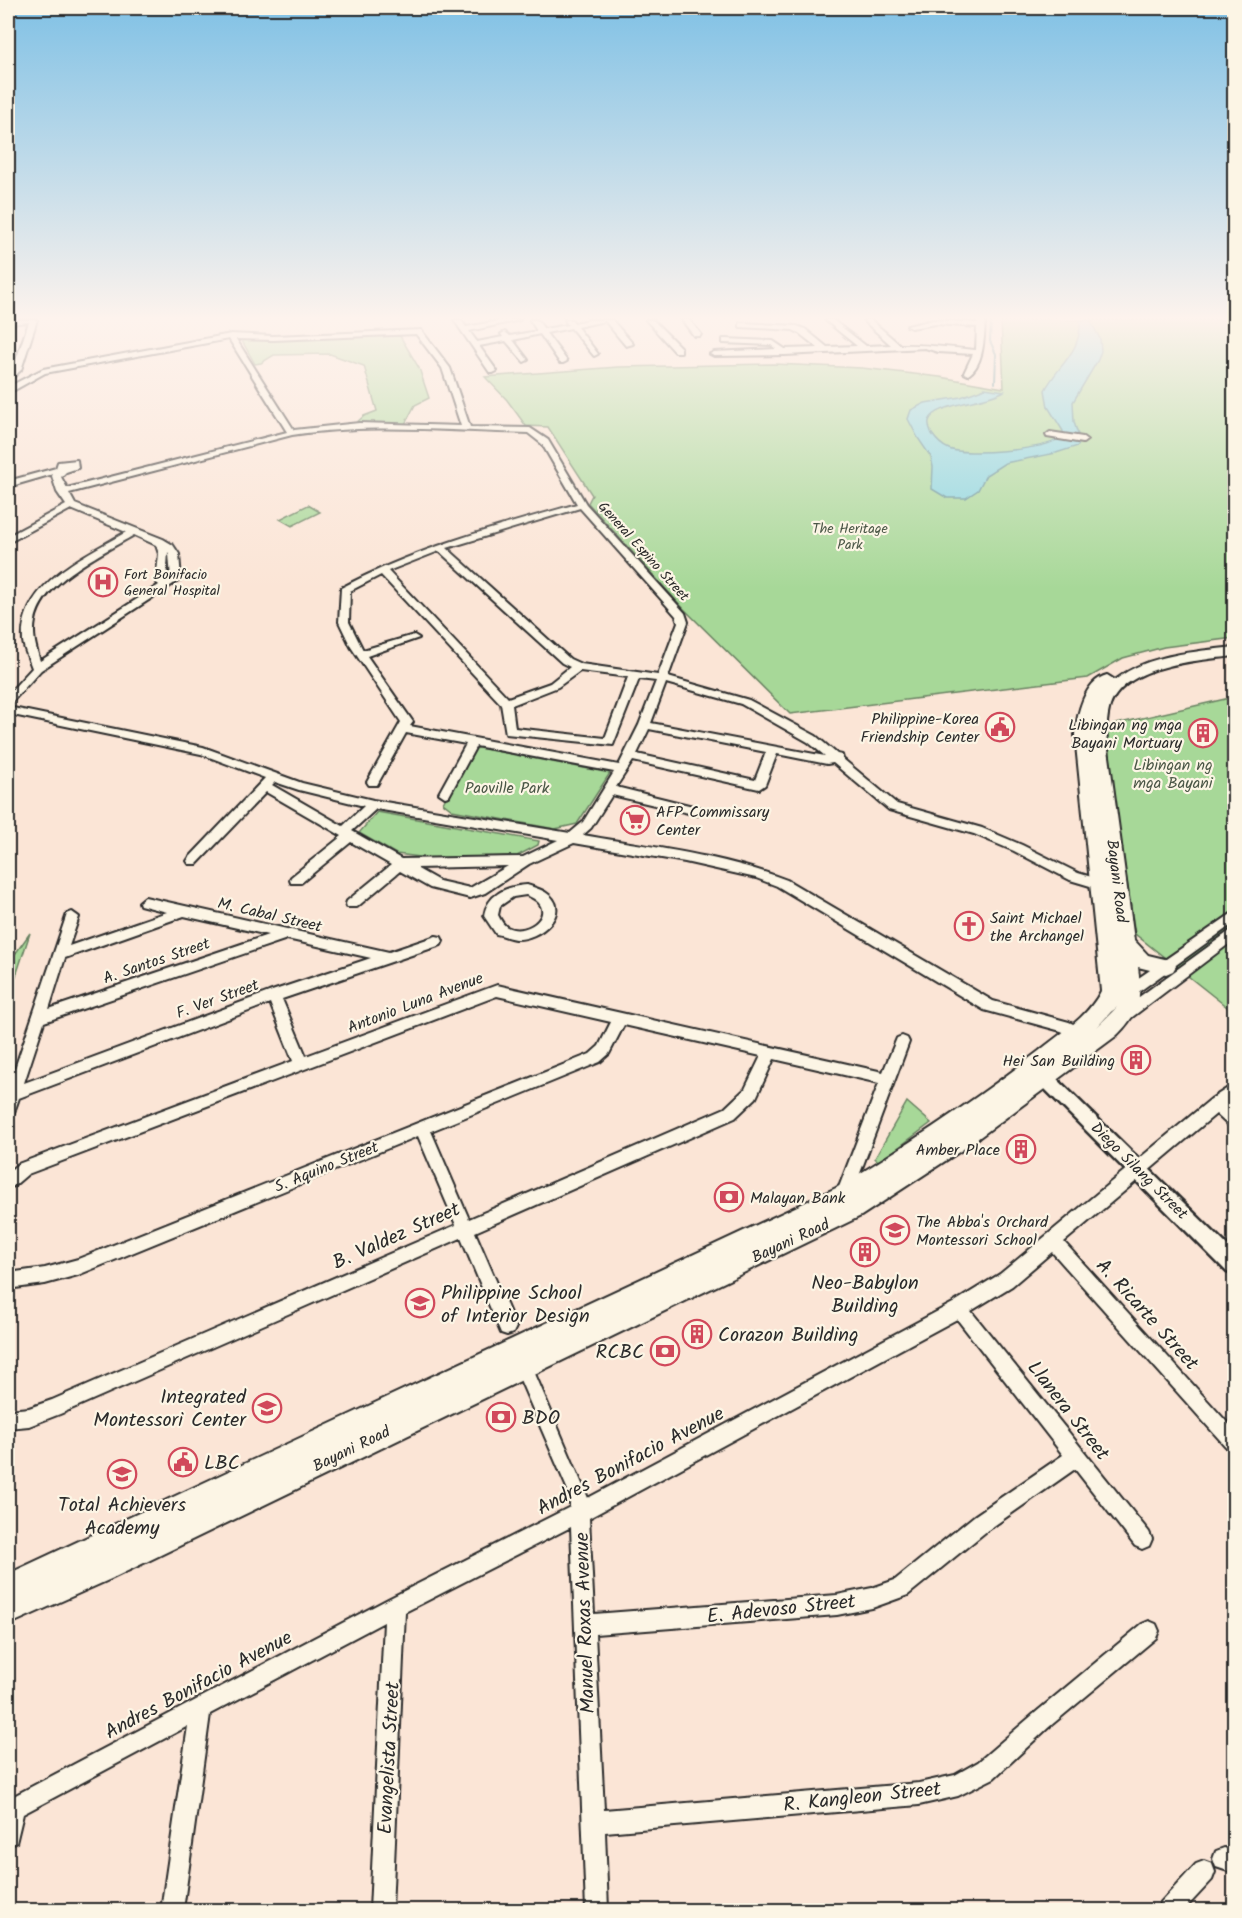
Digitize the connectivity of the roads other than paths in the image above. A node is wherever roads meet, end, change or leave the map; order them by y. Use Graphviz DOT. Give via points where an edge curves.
graph roads {
  1 [pos="277,410"];
  2 [pos="460,410"];
  3 [pos="466,428"];
  4 [pos="292,433"];
  5 [pos="1050,435"];
  6 [pos="1083,440"];
  7 [pos="62,468"];
  8 [pos="8,479"];
  9 [pos="8,484"];
  10 [pos="62,492"];
  11 [pos="582,505"];
  12 [pos="71,506"];
  13 [pos="135,531"];
  14 [pos="8,540"];
  15 [pos="440,547"];
  16 [pos="382,570"];
  17 [pos="414,638"];
  18 [pos="1234,644"];
  19 [pos="1201,652"];
  20 [pos="1234,652"];
  21 [pos="361,654"];
  22 [pos="578,667"];
  23 [pos="38,668"];
  24 [pos="635,674"];
  25 [pos="663,680"];
  26 [pos="8,700"];
  27 [pos="506,703"];
  28 [pos="8,711"];
  29 [pos="645,725"];
  30 [pos="404,729"];
  31 [pos="473,741"];
  32 [pos="772,750"];
  33 [pos="630,756"];
  34 [pos="838,758"];
  35 [pos="622,769"];
  36 [pos="269,782"];
  37 [pos="374,782"];
  38 [pos="610,790"];
  39 [pos="445,794"];
  40 [pos="373,804"];
  41 [pos="697,811"];
  42 [pos="347,834"];
  43 [pos="571,839"];
  44 [pos="193,861"];
  45 [pos="525,861"];
  46 [pos="400,864"];
  47 [pos="512,870"];
  48 [pos="296,880"];
  49 [pos="1110,887"];
  50 [pos="527,890"];
  51 [pos="145,902"];
  52 [pos="352,904"];
  53 [pos="183,911"];
  54 [pos="72,917"];
  55 [pos="1234,917"];
  56 [pos="1234,933"];
  57 [pos="285,934"];
  58 [pos="436,941"];
  59 [pos="1125,943"];
  60 [pos="59,955"];
  61 [pos="387,956"];
  62 [pos="1166,966"];
  63 [pos="1131,990"];
  64 [pos="274,996"];
  65 [pos="1099,1013"];
  66 [pos="621,1017"];
  67 [pos="38,1018"];
  68 [pos="1121,1018"];
  69 [pos="1086,1037"];
  70 [pos="902,1042"];
  71 [pos="770,1052"];
  72 [pos="302,1065"];
  73 [pos="1044,1077"];
  74 [pos="888,1079"];
  75 [pos="1234,1090"];
  76 [pos="13,1094"];
  77 [pos="1216,1104"];
  78 [pos="8,1110"];
  79 [pos="1234,1121"];
  80 [pos="422,1127"];
  81 [pos="1140,1169"];
  82 [pos="8,1181"];
  83 [pos="848,1202"];
  84 [pos="464,1228"];
  85 [pos="1054,1242"];
  86 [pos="1234,1265"];
  87 [pos="8,1281"];
  88 [pos="960,1309"];
  89 [pos="515,1346"];
  90 [pos="8,1419"];
  91 [pos="1234,1443"];
  92 [pos="1077,1456"];
  93 [pos="579,1513"];
  94 [pos="1142,1539"];
  95 [pos="8,1588"];
  96 [pos="395,1606"];
  97 [pos="8,1611"];
  98 [pos="583,1625"];
  99 [pos="1149,1631"];
  100 [pos="201,1708"];
  101 [pos="10,1809"];
  102 [pos="592,1822"];
  103 [pos="8,1835"];
  104 [pos="1204,1872"];
  105 [pos="172,1911"];
  106 [pos="381,1911"];
  107 [pos="597,1911"];
  108 [pos="1169,1911"];
  1 -- 4 [label="street"];
  2 -- 3 [label="street"];
  3 -- 4 [label="street" via="335,427"];
  3 -- 11 [label="street" via="530,431 540,437"];
  4 -- 10 [label="street"];
  5 -- 6 [label="street"];
  7 -- 8 [label="street"];
  7 -- 9 [label="street"];
  7 -- 10 [label="street" via="56,476"];
  10 -- 12 [label="street"];
  11 -- 15 [label="street"];
  11 -- 25 [label="street, General Espino Street" via="681,615 683,622"];
  12 -- 13 [label="street"];
  12 -- 14 [label="street"];
  13 -- 23 [label="street" via="77,566 37,599 31,611 28,639"];
  13 -- 23 [label="street" via="170,547 176,579"];
  15 -- 16 [label="street"];
  15 -- 22 [label="street"];
  16 -- 21 [label="street" via="345,590 344,622"];
  16 -- 27 [label="street"];
  17 -- 21 [label="street"];
  18 -- 19 [label="main road, Bayani Road"];
  19 -- 20 [label="main road, Bayani Road"];
  19 -- 49 [label="main road, Bayani Road" via="1143,670 1123,681 1103,703 1098,734"];
  21 -- 30 [label="street" via="407,722"];
  22 -- 24 [label="street"];
  22 -- 27 [label="street" via="554,685"];
  23 -- 26 [label="street"];
  24 -- 25 [label="street"];
  24 -- 27 [label="street" via="609,742 510,730"];
  25 -- 29 [label="street, General Espino Street"];
  25 -- 34 [label="street" via="745,702"];
  28 -- 36 [label="street" via="203,751"];
  29 -- 32 [label="street"];
  29 -- 33 [label="street, General Espino Street"];
  30 -- 31 [label="street"];
  30 -- 37 [label="street"];
  31 -- 35 [label="street"];
  31 -- 39 [label="street"];
  32 -- 33 [label="street" via="759,785"];
  32 -- 34 [label="street" via="827,760"];
  33 -- 35 [label="street, General Espino Street"];
  34 -- 49 [label="street" via="893,807 978,831 1074,877"];
  35 -- 38 [label="street, General Espino Street"];
  36 -- 40 [label="street"];
  36 -- 42 [label="street"];
  36 -- 44 [label="street"];
  38 -- 41 [label="street"];
  38 -- 43 [label="street, General Espino Street" via="587,825"];
  40 -- 42 [label="street"];
  40 -- 43 [label="street"];
  42 -- 46 [label="street"];
  42 -- 48 [label="street"];
  43 -- 45 [label="street"];
  43 -- 69 [label="street" via="685,857 766,876 817,902 989,1006"];
  45 -- 46 [label="street"];
  45 -- 47 [label="street"];
  46 -- 47 [label="street" via="435,885 470,893"];
  46 -- 52 [label="street"];
  47 -- 50 [label="street"];
  49 -- 59 [label="main road, Bayani Road"];
  49 -- 65 [label="main road, Bayani Road" via="1111,991"];
  51 -- 53 [label="street, M. Cabal Street"];
  53 -- 57 [label="street, M. Cabal Street"];
  53 -- 60 [label="street"];
  54 -- 60 [label="street"];
  55 -- 62 [label="street"];
  56 -- 68 [label="street"];
  57 -- 61 [label="street, M. Cabal Street"];
  57 -- 67 [label="street, A. Santos Street"];
  58 -- 61 [label="street, F. Ver Street"];
  59 -- 62 [label="main road" via="1142,961"];
  59 -- 63 [label="main road, Bayani Road"];
  60 -- 67 [label="street"];
  61 -- 64 [label="street, F. Ver Street"];
  62 -- 63 [label="street"];
  63 -- 65 [label="street"];
  63 -- 68 [label="main road, Bayani Road"];
  64 -- 72 [label="street"];
  64 -- 76 [label="street, F. Ver Street"];
  65 -- 69 [label="main road, Bayani Road"];
  66 -- 71 [label="street, Antonio Luna Avenue"];
  66 -- 72 [label="street, Antonio Luna Avenue" via="497,990"];
  66 -- 80 [label="street, S. Aquino Street" via="604,1050 595,1058"];
  67 -- 76 [label="street"];
  68 -- 69 [label="main road, Bayani Road"];
  69 -- 73 [label="main road, Bayani Road"];
  69 -- 83 [label="main road, Bayani Road" via="1030,1071"];
  70 -- 74 [label="street"];
  71 -- 74 [label="street, Antonio Luna Avenue"];
  71 -- 84 [label="street, B. Valdez Street" via="753,1093 743,1106"];
  72 -- 82 [label="street, Antonio Luna Avenue" via="23,1169"];
  73 -- 81 [label="street, Diego Silang Street"];
  73 -- 83 [label="main road, Bayani Road" via="926,1162"];
  74 -- 83 [label="street"];
  75 -- 77 [label="street, Andres Bonifacio Avenue"];
  76 -- 78 [label="street"];
  77 -- 79 [label="street"];
  77 -- 81 [label="street, Andres Bonifacio Avenue"];
  80 -- 84 [label="street, Manuel Roxas Avenue"];
  80 -- 87 [label="street, S. Aquino Street" via="78,1267"];
  81 -- 85 [label="street, Andres Bonifacio Avenue"];
  81 -- 86 [label="street, Diego Silang Street"];
  83 -- 89 [label="main road, Bayani Road"];
  84 -- 89 [label="street, Manuel Roxas Avenue"];
  84 -- 90 [label="street, B. Valdez Street" via="54,1408"];
  85 -- 88 [label="street, Andres Bonifacio Avenue" via="1006,1280"];
  85 -- 91 [label="street, A. Ricarte Street"];
  88 -- 92 [label="street, Llanera Street"];
  88 -- 93 [label="street, Andres Bonifacio Avenue"];
  89 -- 93 [label="street, Manuel Roxas Avenue" via="579,1495"];
  89 -- 95 [label="main road, Bayani Road"];
  89 -- 97 [label="main road, Bayani Road" via="100,1569"];
  92 -- 94 [label="street, Llanera Street"];
  92 -- 98 [label="street, E. Adevoso Street" via="981,1523 902,1588 837,1605"];
  93 -- 96 [label="street, Andres Bonifacio Avenue"];
  93 -- 98 [label="street, Manuel Roxas Avenue"];
  96 -- 100 [label="street, Andres Bonifacio Avenue"];
  96 -- 106 [label="street, Evangelista Street"];
  98 -- 102 [label="street, Manuel Roxas Avenue"];
  99 -- 102 [label="street, R. Kangleon Street" via="986,1770 958,1785 919,1794"];
  100 -- 101 [label="street, Andres Bonifacio Avenue"];
  100 -- 105 [label="street"];
  101 -- 103 [label="street"];
  102 -- 107 [label="street, Manuel Roxas Avenue"];
  104 -- 108 [label="street"];
}
